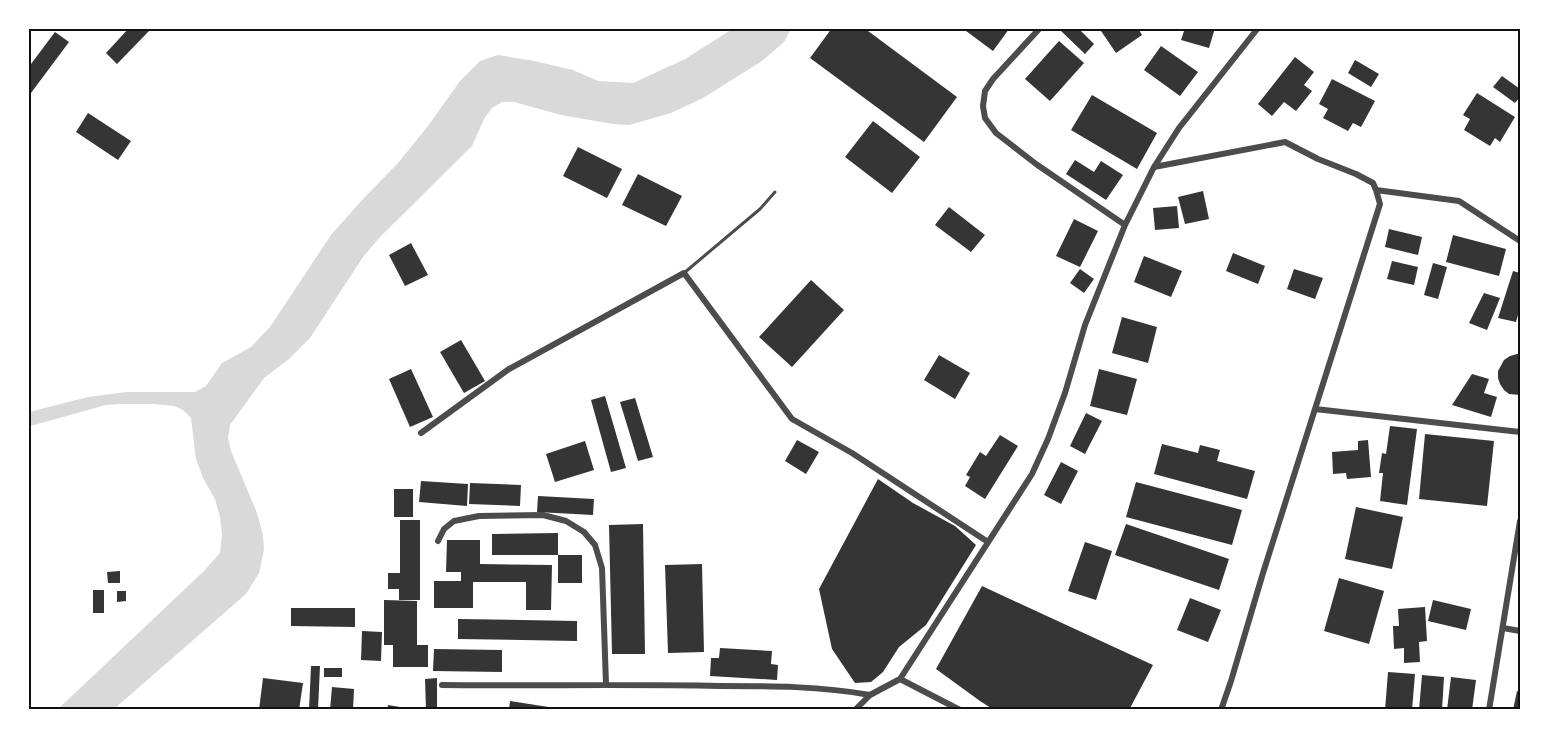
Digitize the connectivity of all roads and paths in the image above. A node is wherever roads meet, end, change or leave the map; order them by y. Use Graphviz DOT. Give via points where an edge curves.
graph roads {
  1 [pos="1040,28"];
  2 [pos="1258,28"];
  3 [pos="1154,167"];
  4 [pos="1376,190"];
  5 [pos="776,192"];
  6 [pos="1125,225"];
  7 [pos="1521,241"];
  8 [pos="684,273"];
  9 [pos="1315,409"];
  10 [pos="1521,432"];
  11 [pos="421,433"];
  12 [pos="1521,521"];
  13 [pos="438,542"];
  14 [pos="988,542"];
  15 [pos="1503,628"];
  16 [pos="1521,631"];
  17 [pos="900,679"];
  18 [pos="442,684"];
  19 [pos="606,684"];
  20 [pos="870,695"];
  21 [pos="855,710"];
  22 [pos="960,710"];
  23 [pos="1221,710"];
  24 [pos="1489,710"];
  1 -- 6 [label="street" via="985,91 985,118 996,133 1036,164"];
  2 -- 3 [label="street" via="1179,128"];
  3 -- 4 [label="street" via="1285,142 1356,174"];
  3 -- 6 [label="street"];
  4 -- 7 [label="street" via="1459,201"];
  4 -- 9 [label="street" via="1380,204"];
  5 -- 8 [label="lane"];
  6 -- 14 [label="street" via="1085,325 1048,439 1032,474"];
  8 -- 11 [label="street" via="509,369"];
  8 -- 14 [label="street" via="792,419 852,453"];
  9 -- 10 [label="street"];
  9 -- 23 [label="street"];
  12 -- 15 [label="street"];
  13 -- 19 [label="street" via="444,529 454,522 479,516 543,515 567,521 584,532 596,545 602,568"];
  14 -- 17 [label="street"];
  15 -- 16 [label="street"];
  15 -- 24 [label="street"];
  17 -- 20 [label="street"];
  17 -- 22 [label="street"];
  18 -- 19 [label="street"];
  19 -- 20 [label="street" via="787,687"];
  20 -- 21 [label="street"];
}
